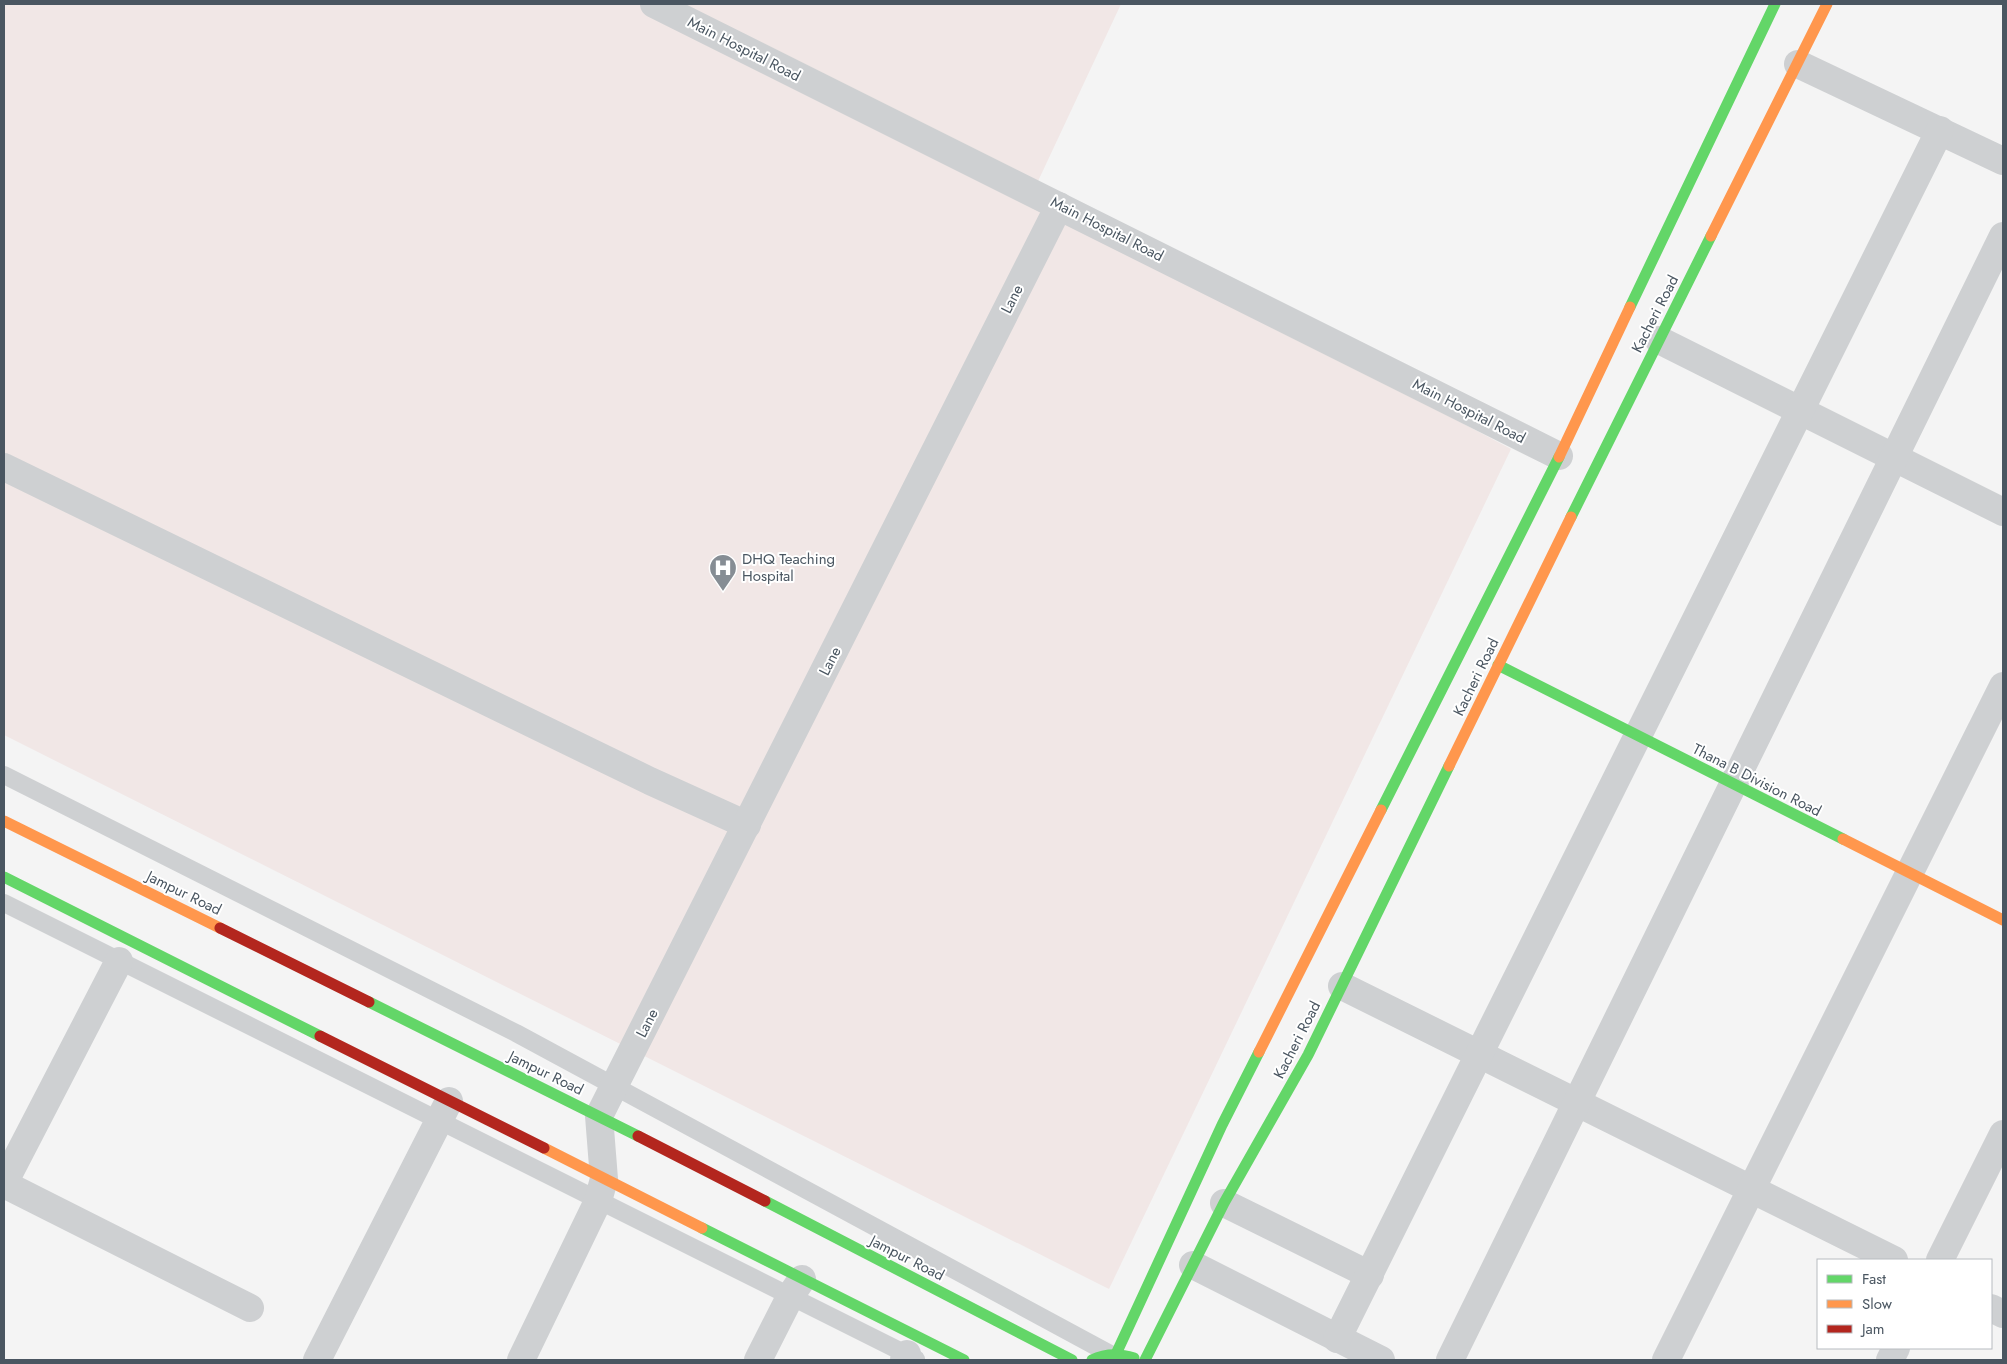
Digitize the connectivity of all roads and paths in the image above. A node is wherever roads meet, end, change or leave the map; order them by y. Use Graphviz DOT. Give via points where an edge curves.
graph roads {
  1 [pos="654,4"];
  2 [pos="1775,4"];
  3 [pos="1827,4"];
  4 [pos="1798,64"];
  5 [pos="1940,130"];
  6 [pos="2003,161"];
  7 [pos="1059,206"];
  8 [pos="2003,236"];
  9 [pos="1659,340"];
  10 [pos="1800,411"];
  11 [pos="1559,456"];
  12 [pos="1894,457"];
  13 [pos="4,467"];
  14 [pos="2003,512"];
  15 [pos="1498,665"];
  16 [pos="2003,686"];
  17 [pos="1638,737"];
  18 [pos="4,775"];
  19 [pos="1733,785"];
  20 [pos="4,821"];
  21 [pos="747,826"];
  22 [pos="1910,873"];
  23 [pos="4,877"];
  24 [pos="4,903"];
  25 [pos="2003,920"];
  26 [pos="119,961"];
  27 [pos="1342,986"];
  28 [pos="1479,1055"];
  29 [pos="615,1087"];
  30 [pos="1577,1103"];
  31 [pos="444,1111"];
  32 [pos="599,1116"];
  33 [pos="2003,1134"];
  34 [pos="4,1184"];
  35 [pos="601,1190"];
  36 [pos="1751,1190"];
  37 [pos="1224,1203"];
  38 [pos="1892,1259"];
  39 [pos="1940,1259"];
  40 [pos="1193,1265"];
  41 [pos="1370,1275"];
  42 [pos="797,1287"];
  43 [pos="250,1308"];
  44 [pos="1338,1339"];
  45 [pos="1113,1354"];
  46 [pos="910,1358"];
  47 [pos="317,1360"];
  48 [pos="521,1360"];
  49 [pos="758,1360"];
  50 [pos="964,1360"];
  51 [pos="1072,1360"];
  52 [pos="1092,1360"];
  53 [pos="1138,1360"];
  54 [pos="1145,1360"];
  55 [pos="1381,1360"];
  56 [pos="1450,1360"];
  57 [pos="1666,1360"];
  1 -- 7 [label="street, Main Hospital Road"];
  2 -- 11 [label="main road, Kacheri Road"];
  3 -- 4 [label="main road, Kacheri Road"];
  4 -- 5 [label="street"];
  4 -- 9 [label="main road, Kacheri Road"];
  5 -- 6 [label="street"];
  5 -- 10 [label="street"];
  7 -- 11 [label="street, Main Hospital Road"];
  7 -- 21 [label="street, Lane"];
  8 -- 12 [label="street"];
  9 -- 10 [label="street"];
  9 -- 15 [label="main road, Kacheri Road"];
  10 -- 12 [label="street"];
  10 -- 17 [label="street"];
  11 -- 45 [label="main road, Kacheri Road" via="1222,1125"];
  12 -- 14 [label="street"];
  12 -- 19 [label="street"];
  13 -- 21 [label="street"];
  15 -- 17 [label="main road, Thana B Division Road"];
  15 -- 27 [label="main road, Kacheri Road"];
  16 -- 22 [label="street"];
  17 -- 19 [label="main road, Thana B Division Road"];
  17 -- 28 [label="street"];
  18 -- 29 [label="lane" via="516,1033"];
  19 -- 22 [label="main road, Thana B Division Road"];
  19 -- 30 [label="street"];
  20 -- 32 [label="main road, Jampur Road"];
  21 -- 29 [label="street, Lane"];
  22 -- 25 [label="main road, Thana B Division Road"];
  22 -- 36 [label="street"];
  23 -- 31 [label="main road"];
  24 -- 26 [label="lane"];
  26 -- 31 [label="lane"];
  26 -- 34 [label="street"];
  27 -- 28 [label="street"];
  27 -- 37 [label="main road, Kacheri Road" via="1308,1054"];
  28 -- 30 [label="street"];
  28 -- 41 [label="street"];
  29 -- 32 [label="street, Lane"];
  29 -- 45 [label="lane"];
  30 -- 36 [label="street"];
  30 -- 56 [label="street"];
  31 -- 35 [label="lane"];
  31 -- 47 [label="street"];
  32 -- 35 [label="street"];
  32 -- 51 [label="main road, Jampur Road"];
  33 -- 39 [label="street"];
  34 -- 43 [label="street"];
  35 -- 42 [label="lane"];
  35 -- 48 [label="street"];
  36 -- 38 [label="street"];
  36 -- 57 [label="street"];
  37 -- 40 [label="main road, Kacheri Road"];
  37 -- 41 [label="street"];
  40 -- 44 [label="street"];
  40 -- 54 [label="main road, Kacheri Road"];
  41 -- 44 [label="street"];
  42 -- 46 [label="lane"];
  42 -- 49 [label="street"];
  42 -- 50 [label="main road"];
  44 -- 55 [label="street"];
  45 -- 52 [label="main road"];
  45 -- 53 [label="main road"];
}
